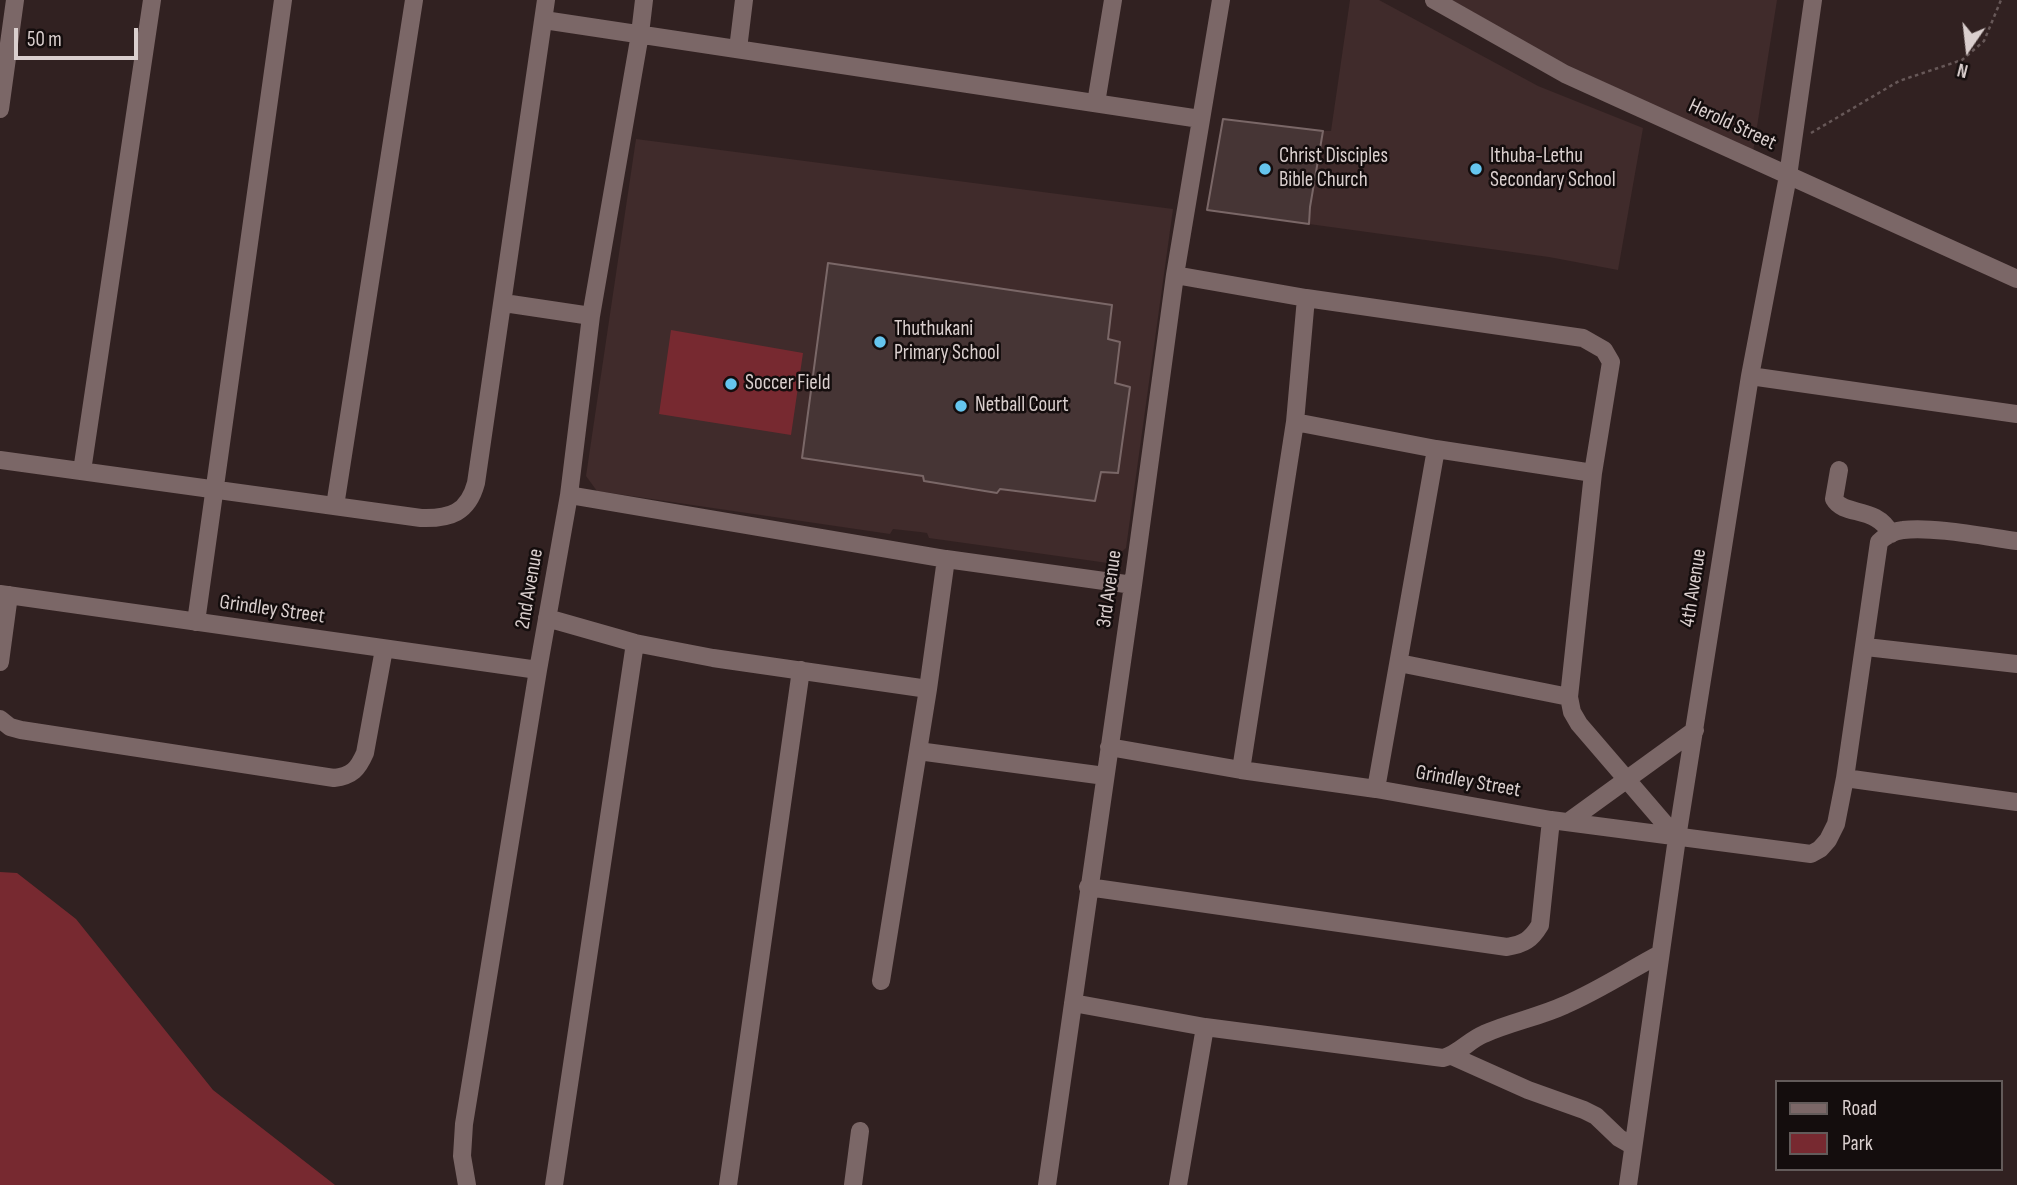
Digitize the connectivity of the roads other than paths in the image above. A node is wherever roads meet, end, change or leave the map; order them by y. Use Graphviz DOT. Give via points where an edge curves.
graph roads {
  1 [pos="15,0"];
  2 [pos="152,0"];
  3 [pos="283,0"];
  4 [pos="414,0"];
  5 [pos="546,0"];
  6 [pos="644,0"];
  7 [pos="744,0"];
  8 [pos="1113,0"];
  9 [pos="1221,0"];
  10 [pos="1434,0"];
  11 [pos="1813,0"];
  12 [pos="544,20"];
  13 [pos="640,34"];
  14 [pos="738,49"];
  15 [pos="1096,103"];
  16 [pos="0,108"];
  17 [pos="1200,118"];
  18 [pos="1788,176"];
  19 [pos="1175,275"];
  20 [pos="2017,279"];
  21 [pos="1306,298"];
  22 [pos="504,303"];
  23 [pos="591,316"];
  24 [pos="1751,376"];
  25 [pos="2017,414"];
  26 [pos="1295,422"];
  27 [pos="1436,449"];
  28 [pos="0,460"];
  29 [pos="1839,470"];
  30 [pos="82,471"];
  31 [pos="1593,473"];
  32 [pos="214,489"];
  33 [pos="569,495"];
  34 [pos="335,506"];
  35 [pos="1891,534"];
  36 [pos="2017,541"];
  37 [pos="946,559"];
  38 [pos="1133,585"];
  39 [pos="5,594"];
  40 [pos="547,618"];
  41 [pos="196,622"];
  42 [pos="635,643"];
  43 [pos="1866,648"];
  44 [pos="384,649"];
  45 [pos="0,662"];
  46 [pos="1399,663"];
  47 [pos="2017,664"];
  48 [pos="538,670"];
  49 [pos="801,670"];
  50 [pos="928,689"];
  51 [pos="1569,697"];
  52 [pos="0,719"];
  53 [pos="1695,730"];
  54 [pos="1109,747"];
  55 [pos="918,751"];
  56 [pos="1241,770"];
  57 [pos="1105,776"];
  58 [pos="1626,778"];
  59 [pos="1845,778"];
  60 [pos="1376,789"];
  61 [pos="2017,803"];
  62 [pos="1560,821"];
  63 [pos="1677,838"];
  64 [pos="1088,887"];
  65 [pos="1660,954"];
  66 [pos="881,981"];
  67 [pos="1073,1003"];
  68 [pos="1205,1027"];
  69 [pos="1452,1056"];
  70 [pos="860,1131"];
  71 [pos="1633,1146"];
  72 [pos="467,1185"];
  73 [pos="554,1185"];
  74 [pos="728,1185"];
  75 [pos="853,1185"];
  76 [pos="1046,1185"];
  77 [pos="1178,1185"];
  78 [pos="1628,1185"];
  1 -- 16 [label="street"];
  2 -- 30 [label="street"];
  3 -- 32 [label="street"];
  4 -- 34 [label="street"];
  5 -- 12 [label="street"];
  6 -- 13 [label="street, 2nd Avenue"];
  7 -- 14 [label="street"];
  8 -- 15 [label="street"];
  9 -- 17 [label="street, 3rd Avenue"];
  10 -- 18 [label="street, Herold Street" via="1565,74"];
  11 -- 18 [label="street, 4th Avenue"];
  12 -- 13 [label="street"];
  12 -- 22 [label="street"];
  13 -- 14 [label="street"];
  13 -- 23 [label="street, 2nd Avenue"];
  14 -- 15 [label="street"];
  15 -- 17 [label="street"];
  17 -- 19 [label="street, 3rd Avenue"];
  18 -- 20 [label="street, Herold Street"];
  18 -- 24 [label="street, 4th Avenue"];
  19 -- 21 [label="street"];
  19 -- 38 [label="street, 3rd Avenue"];
  21 -- 26 [label="street"];
  21 -- 31 [label="street" via="1583,338 1595,344 1611,362"];
  22 -- 23 [label="street"];
  22 -- 34 [label="street" via="476,483 467,503 442,519"];
  23 -- 33 [label="street, 2nd Avenue"];
  24 -- 25 [label="street"];
  24 -- 53 [label="street, 4th Avenue"];
  26 -- 27 [label="street"];
  26 -- 56 [label="street"];
  27 -- 31 [label="street"];
  27 -- 46 [label="street"];
  28 -- 30 [label="street"];
  29 -- 35 [label="street" via="1836,503 1867,512"];
  30 -- 32 [label="street"];
  31 -- 51 [label="street"];
  32 -- 34 [label="street"];
  32 -- 41 [label="street"];
  33 -- 37 [label="street"];
  33 -- 40 [label="street, 2nd Avenue"];
  35 -- 36 [label="street" via="1923,530"];
  35 -- 43 [label="street" via="1878,546"];
  37 -- 38 [label="street"];
  37 -- 50 [label="street"];
  38 -- 54 [label="street, 3rd Avenue"];
  39 -- 41 [label="street, Grindley Street"];
  39 -- 45 [label="street"];
  40 -- 42 [label="street"];
  40 -- 48 [label="street, 2nd Avenue"];
  41 -- 44 [label="street, Grindley Street"];
  42 -- 49 [label="street"];
  42 -- 73 [label="street"];
  43 -- 47 [label="street"];
  43 -- 59 [label="street"];
  44 -- 48 [label="street, Grindley Street"];
  44 -- 52 [label="street" via="365,753 359,768 348,777 21,730"];
  46 -- 51 [label="street"];
  46 -- 60 [label="street"];
  48 -- 72 [label="street, 2nd Avenue" via="464,1124"];
  49 -- 50 [label="street"];
  49 -- 74 [label="street"];
  50 -- 55 [label="street"];
  51 -- 58 [label="street" via="1579,724"];
  53 -- 58 [label="street"];
  53 -- 63 [label="street, 4th Avenue"];
  54 -- 56 [label="street, Grindley Street"];
  54 -- 57 [label="street, 3rd Avenue"];
  55 -- 57 [label="street"];
  55 -- 66 [label="street"];
  56 -- 60 [label="street, Grindley Street"];
  57 -- 64 [label="street, 3rd Avenue"];
  58 -- 62 [label="street"];
  58 -- 63 [label="street"];
  59 -- 61 [label="street"];
  59 -- 63 [label="street, Grindley Street" via="1836,824 1828,840 1811,854"];
  60 -- 62 [label="street, Grindley Street"];
  62 -- 63 [label="street, Grindley Street"];
  62 -- 64 [label="street" via="1540,925 1524,944 1507,947"];
  63 -- 65 [label="street, 4th Avenue"];
  64 -- 67 [label="street, 3rd Avenue"];
  65 -- 69 [label="street" via="1565,1006 1479,1036"];
  65 -- 71 [label="street, 4th Avenue"];
  67 -- 68 [label="street"];
  67 -- 76 [label="street, 3rd Avenue"];
  68 -- 69 [label="street"];
  68 -- 77 [label="street"];
  69 -- 71 [label="street" via="1584,1110"];
  70 -- 75 [label="street"];
  71 -- 78 [label="street, 4th Avenue"];
}
